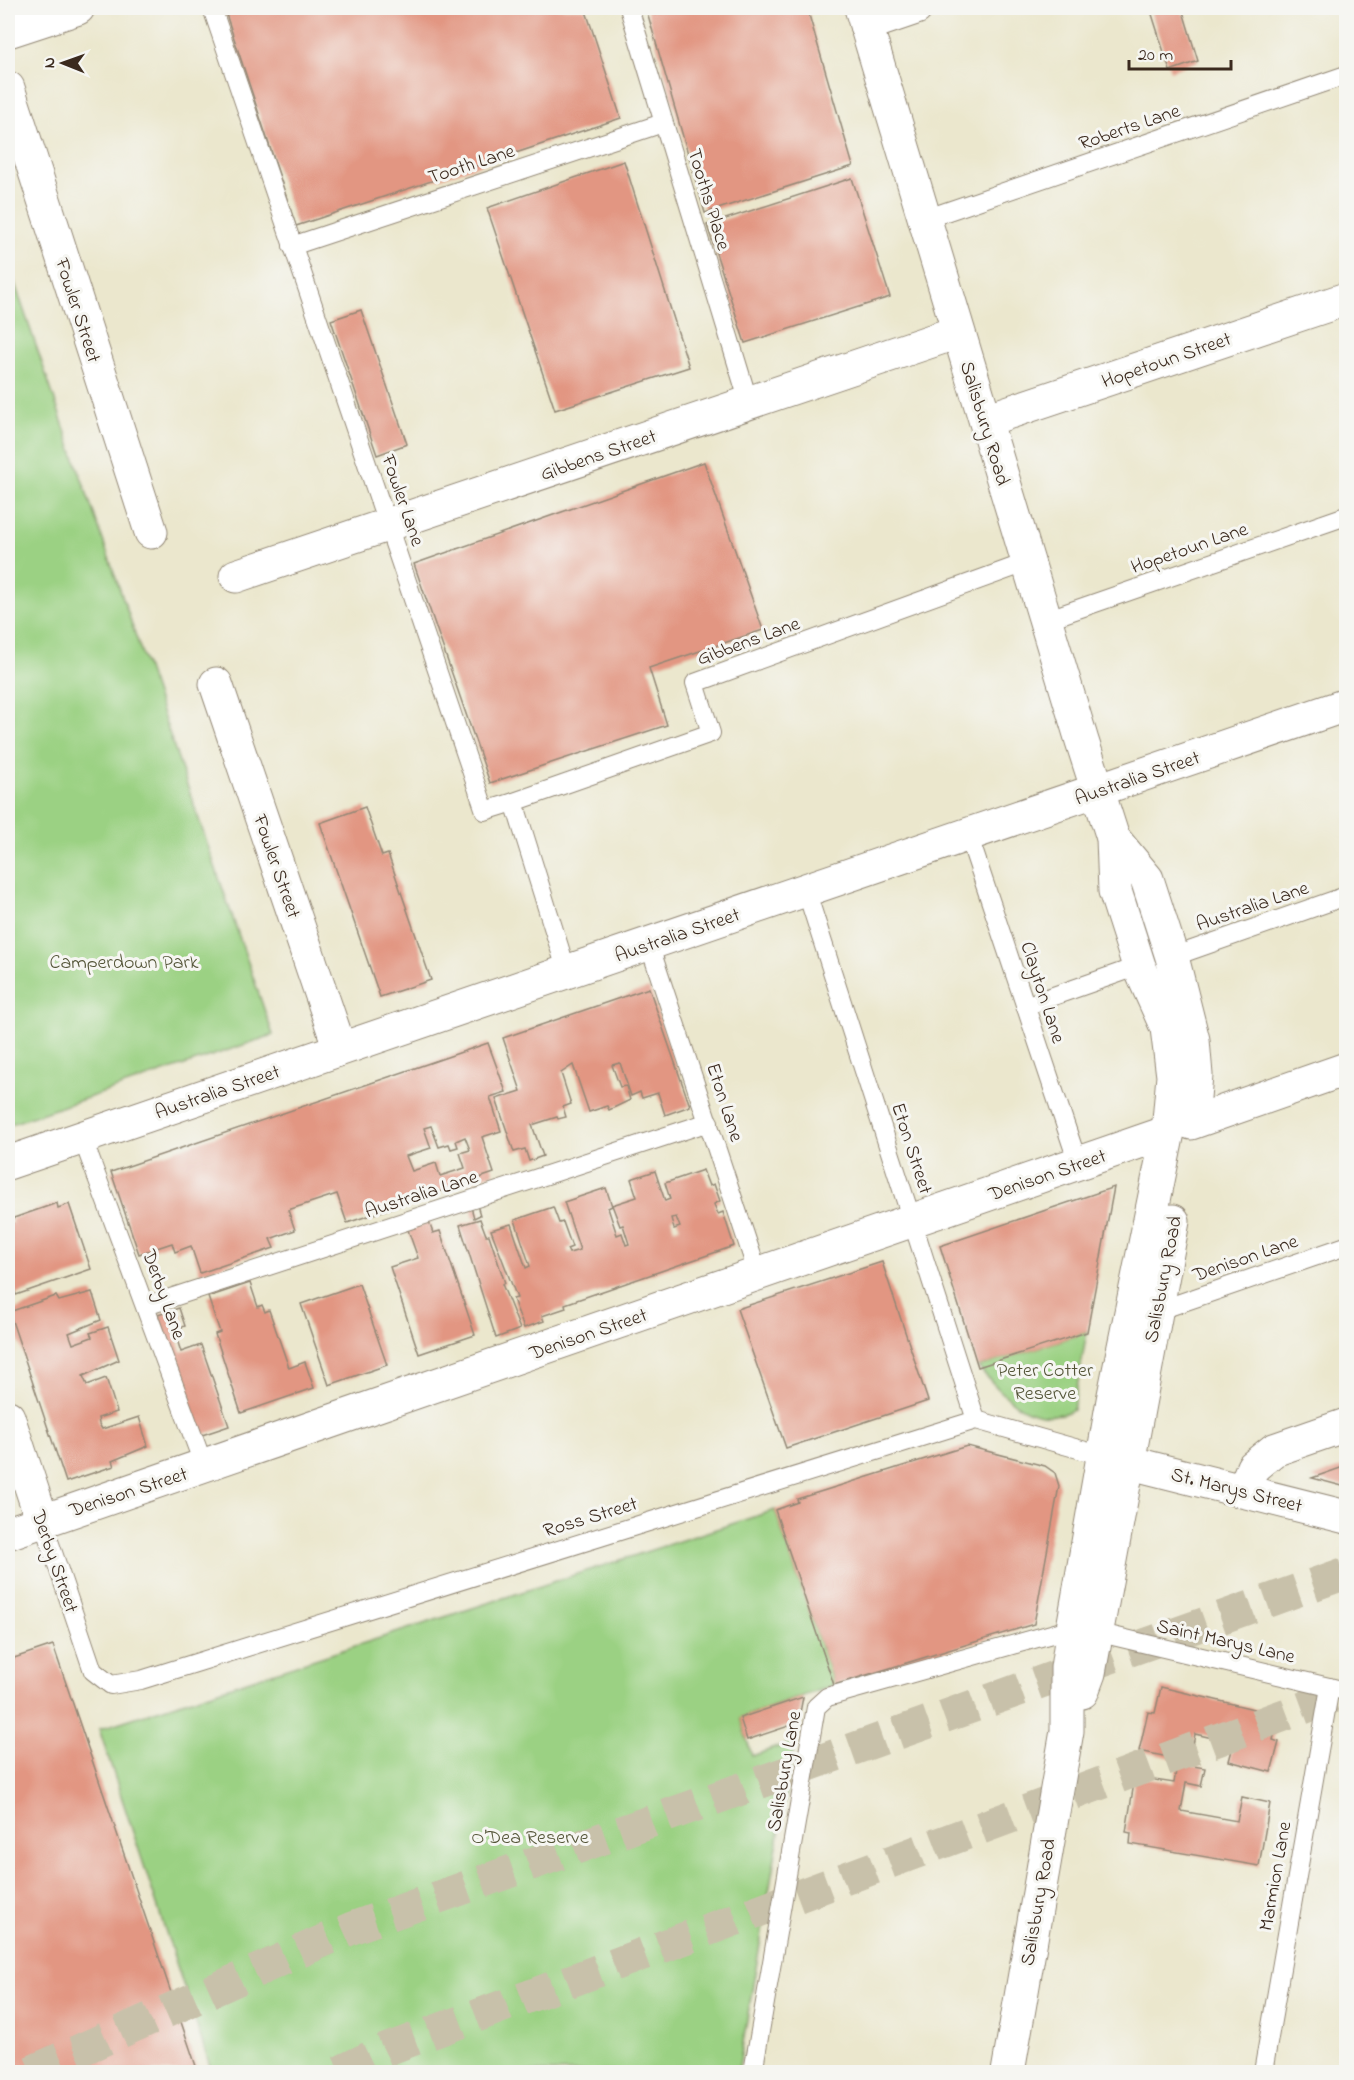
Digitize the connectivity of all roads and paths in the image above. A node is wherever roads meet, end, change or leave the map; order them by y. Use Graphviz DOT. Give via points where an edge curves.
graph roads {
  1 [pos="78,8"];
  2 [pos="212,8"];
  3 [pos="629,8"];
  4 [pos="916,8"];
  5 [pos="864,16"];
  6 [pos="8,31"];
  7 [pos="1347,75"];
  8 [pos="8,88"];
  9 [pos="663,123"];
  10 [pos="925,219"];
  11 [pos="292,246"];
  12 [pos="1347,298"];
  13 [pos="958,332"];
  14 [pos="749,403"];
  15 [pos="986,420"];
  16 [pos="1347,516"];
  17 [pos="390,525"];
  18 [pos="151,532"];
  19 [pos="1028,562"];
  20 [pos="236,576"];
  21 [pos="1046,620"];
  22 [pos="216,684"];
  23 [pos="1347,705"];
  24 [pos="1098,790"];
  25 [pos="514,802"];
  26 [pos="968,834"];
  27 [pos="1113,838"];
  28 [pos="806,890"];
  29 [pos="1347,897"];
  30 [pos="649,944"];
  31 [pos="1172,957"];
  32 [pos="1139,966"];
  33 [pos="567,972"];
  34 [pos="1025,1006"];
  35 [pos="340,1049"];
  36 [pos="1347,1070"];
  37 [pos="709,1122"];
  38 [pos="1180,1127"];
  39 [pos="82,1137"];
  40 [pos="8,1163"];
  41 [pos="1078,1163"];
  42 [pos="913,1220"];
  43 [pos="1347,1246"];
  44 [pos="758,1274"];
  45 [pos="146,1306"];
  46 [pos="1157,1311"];
  47 [pos="8,1417"];
  48 [pos="976,1420"];
  49 [pos="1347,1425"];
  50 [pos="1115,1459"];
  51 [pos="204,1466"];
  52 [pos="1243,1491"];
  53 [pos="1347,1517"];
  54 [pos="42,1520"];
  55 [pos="8,1533"];
  56 [pos="1084,1630"];
  57 [pos="93,1671"];
  58 [pos="1338,1689"];
  59 [pos="753,2073"];
  60 [pos="1008,2073"];
  61 [pos="1263,2073"];
  1 -- 6 [label="street"];
  2 -- 11 [label="lane, Fowler Lane"];
  3 -- 9 [label="lane, Tooths Place"];
  4 -- 5 [label="street"];
  5 -- 10 [label="street, Salisbury Road"];
  7 -- 10 [label="lane, Roberts Lane"];
  8 -- 18 [label="street, Fowler Street"];
  9 -- 11 [label="lane, Tooth Lane"];
  9 -- 14 [label="lane, Tooths Place"];
  10 -- 13 [label="street, Salisbury Road"];
  11 -- 17 [label="lane, Fowler Lane"];
  12 -- 15 [label="street, Hopetoun Street"];
  13 -- 14 [label="street, Gibbens Street"];
  13 -- 15 [label="street, Salisbury Road"];
  14 -- 17 [label="street, Gibbens Street"];
  15 -- 19 [label="street, Salisbury Road"];
  16 -- 21 [label="lane, Hopetoun Lane"];
  17 -- 20 [label="street, Gibbens Street"];
  17 -- 25 [label="lane, Fowler Lane" via="485,811"];
  19 -- 21 [label="street, Salisbury Road"];
  19 -- 25 [label="lane, Gibbens Lane" via="695,683 711,733"];
  21 -- 24 [label="street, Salisbury Road"];
  22 -- 35 [label="street, Fowler Street"];
  23 -- 24 [label="street, Australia Street"];
  24 -- 26 [label="street, Australia Street"];
  24 -- 27 [label="street, Salisbury Road"];
  25 -- 33 [label="lane"];
  26 -- 28 [label="street, Australia Street"];
  26 -- 34 [label="lane, Clayton Lane"];
  27 -- 31 [label="street, Salisbury Road" via="1147,879"];
  27 -- 32 [label="street, Salisbury Road" via="1115,891"];
  28 -- 30 [label="street, Australia Street"];
  28 -- 42 [label="lane, Eton Street"];
  29 -- 31 [label="lane, Australia Lane"];
  30 -- 33 [label="street, Australia Street"];
  30 -- 37 [label="lane, Eton Lane"];
  31 -- 38 [label="street, Salisbury Road" via="1193,1040 1196,1075"];
  32 -- 34 [label="lane"];
  32 -- 38 [label="street, Salisbury Road" via="1167,1028"];
  33 -- 35 [label="street, Australia Street"];
  34 -- 41 [label="lane, Clayton Lane"];
  35 -- 39 [label="street, Australia Street"];
  36 -- 38 [label="street, Denison Street"];
  37 -- 44 [label="lane, Eton Lane"];
  37 -- 45 [label="lane, Australia Lane"];
  38 -- 41 [label="street, Denison Street"];
  38 -- 46 [label="street, Salisbury Road"];
  38 -- 50 [label="street, Salisbury Road"];
  39 -- 40 [label="street, Australia Street"];
  39 -- 45 [label="lane, Derby Lane"];
  41 -- 42 [label="street, Denison Street"];
  42 -- 44 [label="street, Denison Street"];
  42 -- 48 [label="lane, Eton Street"];
  43 -- 46 [label="lane, Denison Lane"];
  44 -- 51 [label="street, Denison Street"];
  45 -- 51 [label="lane, Derby Lane"];
  46 -- 50 [label="street, Salisbury Road"];
  47 -- 54 [label="street, Derby Street"];
  48 -- 50 [label="lane"];
  48 -- 57 [label="lane, Ross Street" via="141,1680 111,1685"];
  49 -- 52 [label="street" via="1274,1450 1253,1467"];
  50 -- 52 [label="street, St. Marys Street"];
  50 -- 56 [label="street, Salisbury Road"];
  51 -- 54 [label="street, Denison Street"];
  52 -- 53 [label="street, St. Marys Street"];
  54 -- 55 [label="street, Denison Street"];
  54 -- 57 [label="lane, Derby Street"];
  56 -- 58 [label="lane, Saint Marys Lane"];
  56 -- 59 [label="lane, Salisbury Lane" via="827,1697 816,1707"];
  56 -- 60 [label="street, Salisbury Road" via="1067,1668 1067,1731"];
  58 -- 61 [label="lane, Marmion Lane"];
}
